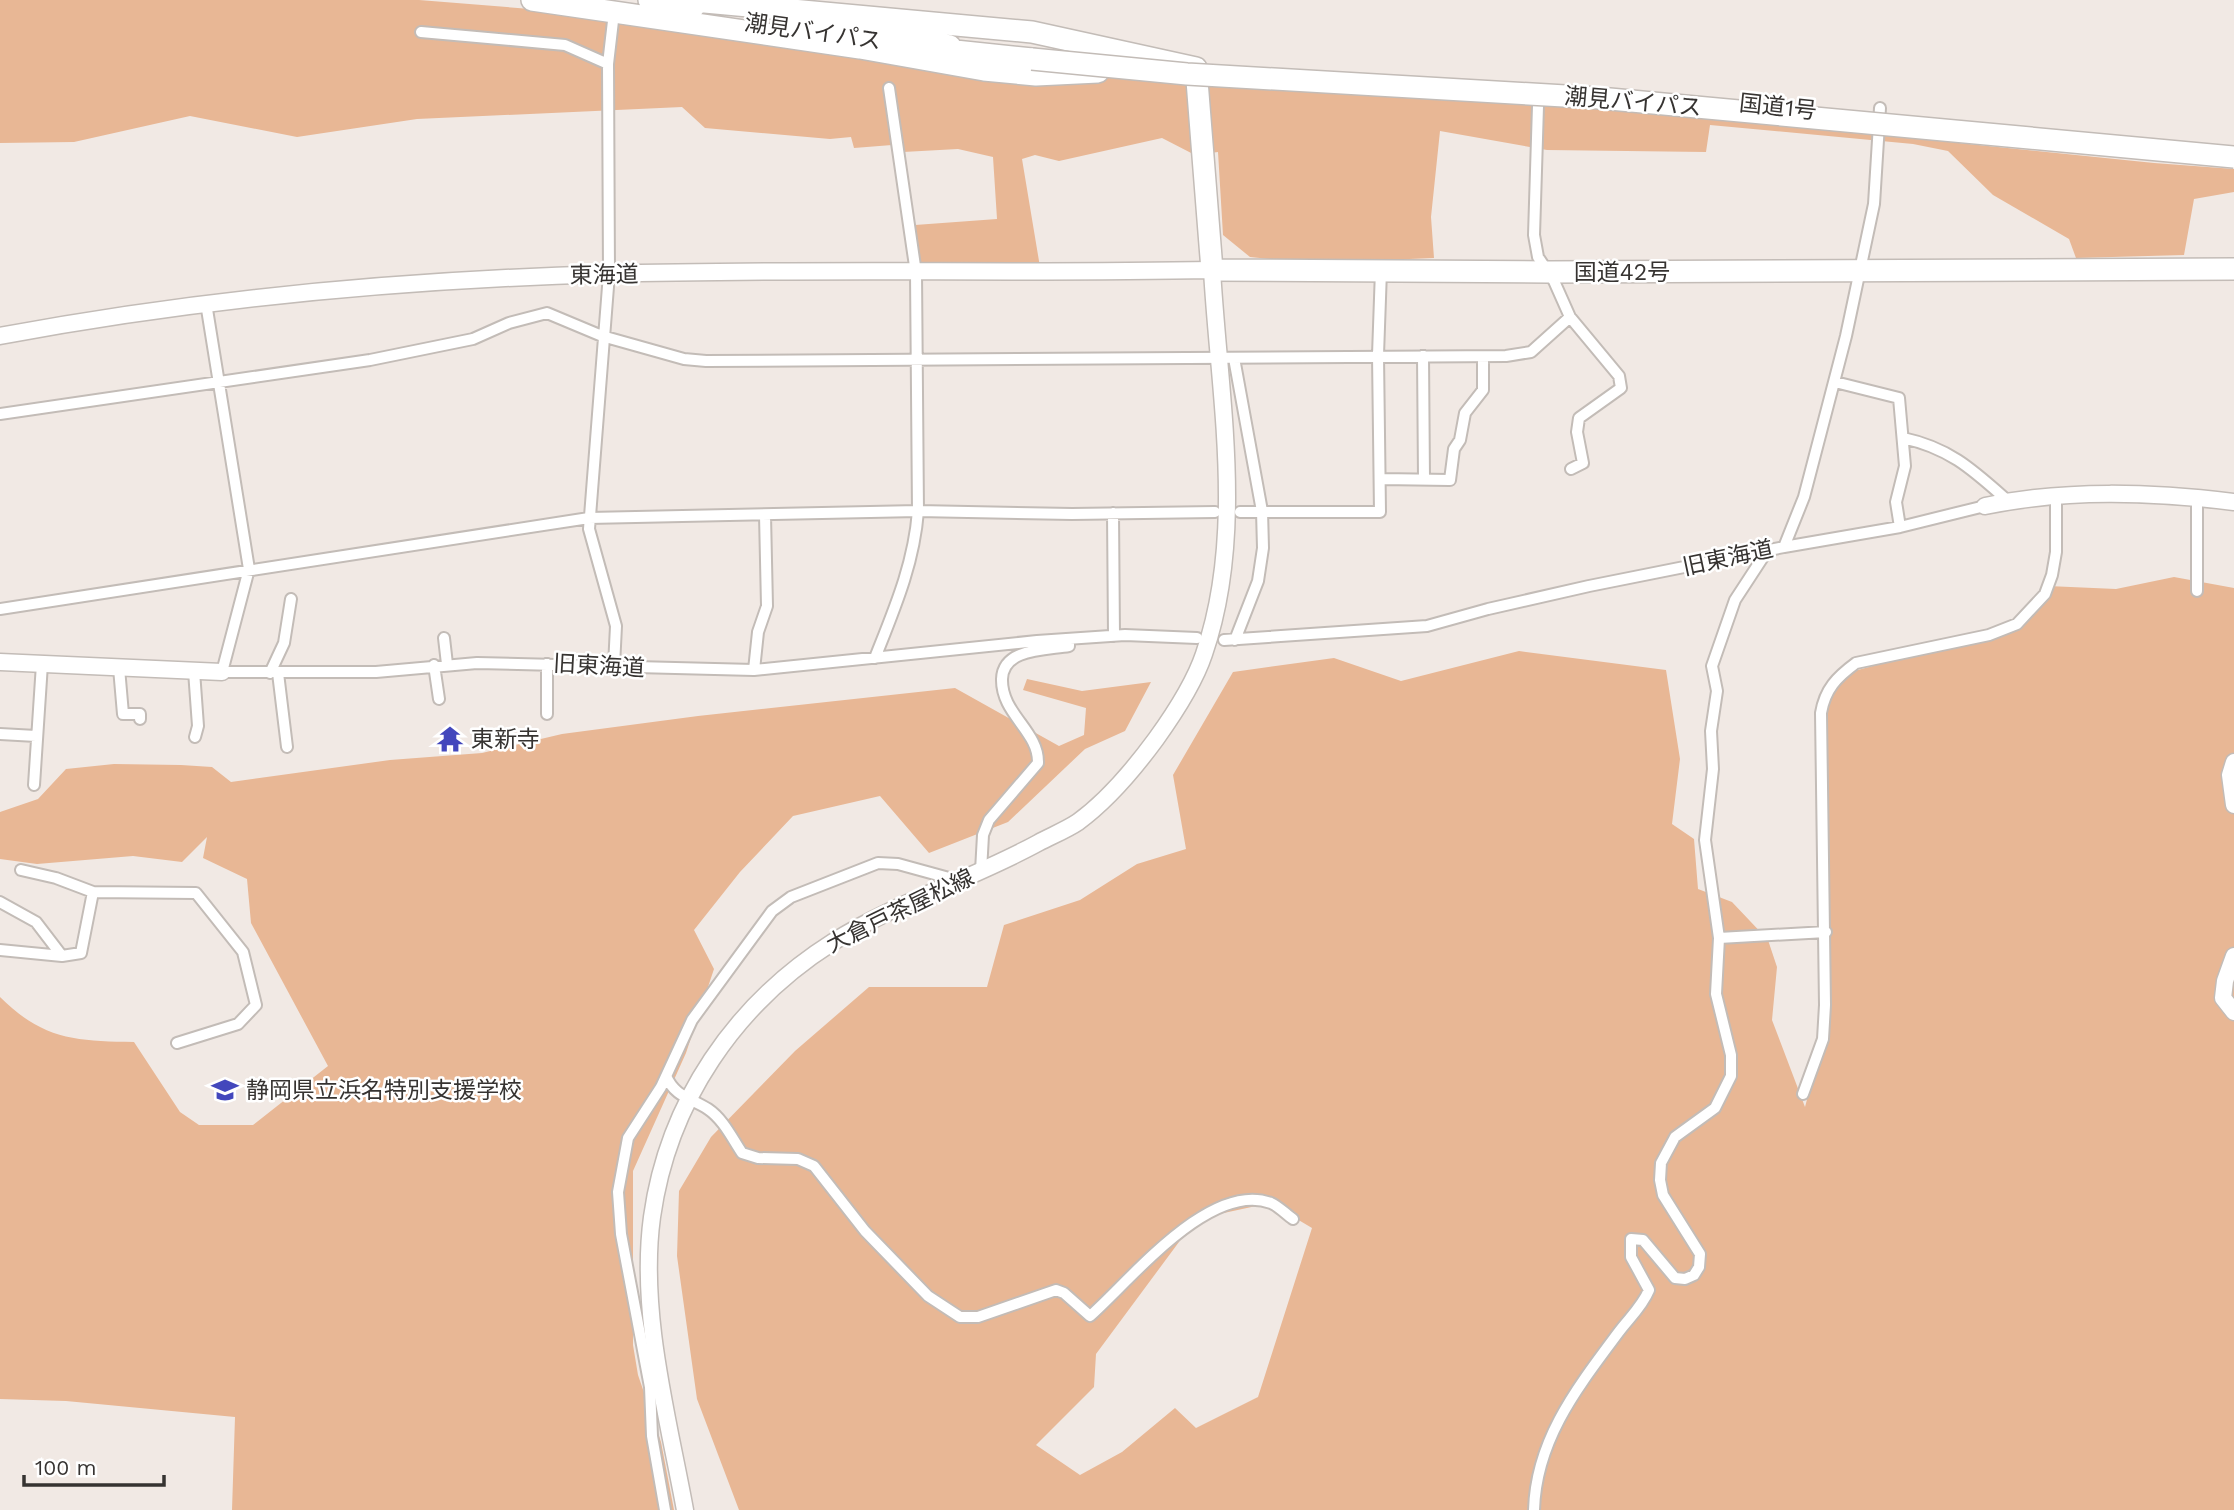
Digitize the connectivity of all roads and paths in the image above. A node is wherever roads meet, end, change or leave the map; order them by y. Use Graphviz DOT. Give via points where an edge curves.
graph roads {
  1 [pos="532,0"];
  2 [pos="552,0"];
  3 [pos="649,0"];
  4 [pos="682,0"];
  5 [pos="613,21"];
  6 [pos="421,33"];
  7 [pos="1032,59"];
  8 [pos="608,64"];
  9 [pos="1196,68"];
  10 [pos="889,88"];
  11 [pos="1538,106"];
  12 [pos="1879,113"];
  13 [pos="2234,150"];
  14 [pos="2234,157"];
  15 [pos="2234,269"];
  16 [pos="1212,270"];
  17 [pos="1381,270"];
  18 [pos="1858,270"];
  19 [pos="1549,272"];
  20 [pos="609,274"];
  21 [pos="916,274"];
  22 [pos="206,303"];
  23 [pos="1570,317"];
  24 [pos="0,336"];
  25 [pos="602,336"];
  26 [pos="1378,355"];
  27 [pos="1423,356"];
  28 [pos="1483,357"];
  29 [pos="919,358"];
  30 [pos="1217,358"];
  31 [pos="1234,358"];
  32 [pos="218,381"];
  33 [pos="1835,382"];
  34 [pos="0,414"];
  35 [pos="1903,438"];
  36 [pos="1571,469"];
  37 [pos="1381,479"];
  38 [pos="1424,479"];
  39 [pos="2056,495"];
  40 [pos="2197,497"];
  41 [pos="2008,501"];
  42 [pos="2234,502"];
  43 [pos="1985,506"];
  44 [pos="918,511"];
  45 [pos="1262,511"];
  46 [pos="1215,512"];
  47 [pos="1240,512"];
  48 [pos="1113,513"];
  49 [pos="765,515"];
  50 [pos="589,518"];
  51 [pos="1900,527"];
  52 [pos="1784,547"];
  53 [pos="1767,551"];
  54 [pos="249,569"];
  55 [pos="2197,590"];
  56 [pos="291,599"];
  57 [pos="0,609"];
  58 [pos="1114,636"];
  59 [pos="444,638"];
  60 [pos="1197,638"];
  61 [pos="1069,639"];
  62 [pos="875,658"];
  63 [pos="0,662"];
  64 [pos="42,664"];
  65 [pos="447,664"];
  66 [pos="547,664"];
  67 [pos="434,665"];
  68 [pos="614,666"];
  69 [pos="119,668"];
  70 [pos="754,670"];
  71 [pos="194,671"];
  72 [pos="222,672"];
  73 [pos="274,673"];
  74 [pos="439,699"];
  75 [pos="547,713"];
  76 [pos="140,719"];
  77 [pos="0,734"];
  78 [pos="36,736"];
  79 [pos="195,737"];
  80 [pos="287,747"];
  81 [pos="2234,762"];
  82 [pos="34,785"];
  83 [pos="2234,805"];
  84 [pos="21,870"];
  85 [pos="981,871"];
  86 [pos="960,881"];
  87 [pos="93,892"];
  88 [pos="0,902"];
  89 [pos="1826,932"];
  90 [pos="1719,938"];
  91 [pos="0,950"];
  92 [pos="62,956"];
  93 [pos="2234,956"];
  94 [pos="2234,1012"];
  95 [pos="177,1043"];
  96 [pos="666,1076"];
  97 [pos="1802,1094"];
  98 [pos="688,1099"];
  99 [pos="1293,1219"];
  100 [pos="664,1510"];
  101 [pos="685,1510"];
  102 [pos="1534,1510"];
  1 -- 9 [label="highway" via="984,70 1036,75"];
  2 -- 7 [label="highway, 潮見バイパス"];
  3 -- 7 [label="highway, 潮見バイパス"];
  4 -- 9 [label="highway" via="1032,32"];
  5 -- 8 [label="street"];
  6 -- 8 [label="street" via="565,45"];
  7 -- 14 [label="highway, 潮見バイパス, bridge" via="1187,74 1599,98"];
  8 -- 20 [label="street"];
  9 -- 12 [label="highway, 国道1号" via="1625,92"];
  9 -- 16 [label="highway"];
  10 -- 21 [label="street"];
  11 -- 19 [label="street" via="1534,235 1538,257"];
  12 -- 13 [label="highway, 国道1号" via="2145,145"];
  12 -- 18 [label="street" via="1874,204"];
  15 -- 18 [label="highway, 国道42号"];
  16 -- 17 [label="highway, 国道42号"];
  16 -- 21 [label="street, 東海道"];
  16 -- 30 [label="street, 大倉戸茶屋松線"];
  17 -- 19 [label="highway, 国道42号"];
  17 -- 26 [label="street"];
  18 -- 19 [label="highway, 国道42号"];
  18 -- 33 [label="street"];
  19 -- 23 [label="street"];
  20 -- 21 [label="street, 東海道"];
  20 -- 22 [label="street, 東海道" via="352,287"];
  20 -- 25 [label="street"];
  21 -- 29 [label="street"];
  22 -- 24 [label="street, 東海道"];
  22 -- 32 [label="street"];
  23 -- 28 [label="street" via="1531,352"];
  23 -- 36 [label="street" via="1619,376 1622,387 1580,418 1577,432 1583,463"];
  25 -- 29 [label="street" via="706,361"];
  25 -- 32 [label="street" via="547,313 473,339 370,360"];
  25 -- 50 [label="street"];
  26 -- 27 [label="street"];
  26 -- 31 [label="street"];
  26 -- 37 [label="street"];
  27 -- 28 [label="street"];
  27 -- 38 [label="street"];
  28 -- 38 [label="street" via="1483,390 1465,413 1450,480"];
  29 -- 30 [label="street"];
  29 -- 44 [label="street"];
  30 -- 31 [label="street"];
  30 -- 85 [label="street, 大倉戸茶屋松線" via="1227,504 1217,608 1204,656 1172,716 1132,771 1078,822"];
  31 -- 45 [label="street"];
  32 -- 34 [label="street"];
  32 -- 54 [label="street"];
  33 -- 35 [label="street" via="1899,398"];
  33 -- 52 [label="street" via="1804,497"];
  35 -- 41 [label="street" via="1954,455"];
  35 -- 51 [label="street" via="1905,466 1896,502"];
  37 -- 38 [label="street"];
  37 -- 45 [label="street" via="1380,512"];
  39 -- 40 [label="street, 旧東海道"];
  39 -- 41 [label="street, 旧東海道"];
  39 -- 89 [label="street" via="2052,575 2045,594 2017,624 1989,635 1856,663 1824,695 1821,792"];
  40 -- 42 [label="street, 旧東海道"];
  40 -- 55 [label="street"];
  41 -- 43 [label="street, 旧東海道"];
  43 -- 51 [label="street, 旧東海道"];
  44 -- 48 [label="street"];
  44 -- 49 [label="street"];
  44 -- 62 [label="street" via="906,577"];
  45 -- 47 [label="street"];
  45 -- 53 [label="street, 旧東海道" via="1258,581 1229,640 1427,626 1589,586"];
  46 -- 48 [label="street"];
  48 -- 58 [label="street"];
  49 -- 50 [label="street"];
  49 -- 70 [label="street" via="767,606 758,632"];
  50 -- 54 [label="street"];
  50 -- 68 [label="street" via="593,550 616,625"];
  51 -- 52 [label="street, 旧東海道"];
  52 -- 53 [label="street, 旧東海道"];
  53 -- 90 [label="street" via="1735,600 1712,666 1717,691 1705,839"];
  54 -- 57 [label="street"];
  54 -- 72 [label="street"];
  56 -- 73 [label="street"];
  58 -- 60 [label="street, 旧東海道"];
  58 -- 61 [label="street, 旧東海道"];
  59 -- 65 [label="street"];
  61 -- 62 [label="street, 旧東海道"];
  61 -- 85 [label="street" via="1069,646 1021,654 1007,662 1002,673 1008,708 1039,752 1038,763 989,820 983,835"];
  62 -- 70 [label="street, 旧東海道"];
  63 -- 64 [label="street, 旧東海道"];
  64 -- 69 [label="street, 旧東海道"];
  64 -- 78 [label="street"];
  65 -- 66 [label="street, 旧東海道"];
  65 -- 67 [label="street, 旧東海道"];
  66 -- 68 [label="street, 旧東海道"];
  66 -- 75 [label="street"];
  67 -- 73 [label="street, 旧東海道" via="376,672"];
  67 -- 74 [label="street"];
  68 -- 70 [label="street, 旧東海道"];
  69 -- 71 [label="street, 旧東海道"];
  69 -- 76 [label="street" via="123,714 140,714"];
  71 -- 72 [label="street, 旧東海道"];
  71 -- 79 [label="street"];
  72 -- 73 [label="street, 旧東海道"];
  73 -- 80 [label="street"];
  77 -- 78 [label="street"];
  78 -- 82 [label="street"];
  81 -- 83 [label="street" via="2230,775"];
  84 -- 87 [label="street"];
  85 -- 86 [label="street, 大倉戸茶屋松線"];
  86 -- 96 [label="street" via="878,863 791,897 772,911 691,1020"];
  86 -- 98 [label="street, 大倉戸茶屋松線" via="835,941 792,971 745,1015 705,1067"];
  87 -- 92 [label="street" via="81,953"];
  87 -- 95 [label="street" via="196,893 243,952 256,1005 238,1024"];
  88 -- 92 [label="street" via="36,922"];
  89 -- 90 [label="street"];
  89 -- 97 [label="street" via="1823,1039"];
  90 -- 102 [label="street" via="1716,994 1731,1055 1731,1076 1715,1108 1675,1137 1661,1163 1663,1195 1700,1254 1699,1267 1694,1275 1675,1278 1643,1240 1631,1239 1631,1256 1649,1290 1558,1420 1541,1455"];
  91 -- 92 [label="street"];
  93 -- 94 [label="street" via="2223,998"];
  96 -- 98 [label="street" via="673,1089"];
  96 -- 100 [label="street" via="628,1138 618,1192 621,1234 650,1387 652,1436"];
  98 -- 99 [label="street" via="710,1110 741,1153 798,1160 814,1167 873,1240 928,1296 960,1317 978,1317 1056,1290 1090,1316 1168,1240 1219,1207 1244,1201 1270,1203"];
  98 -- 101 [label="street, 大倉戸茶屋松線" via="663,1161 652,1219 650,1266 654,1339"];
}
